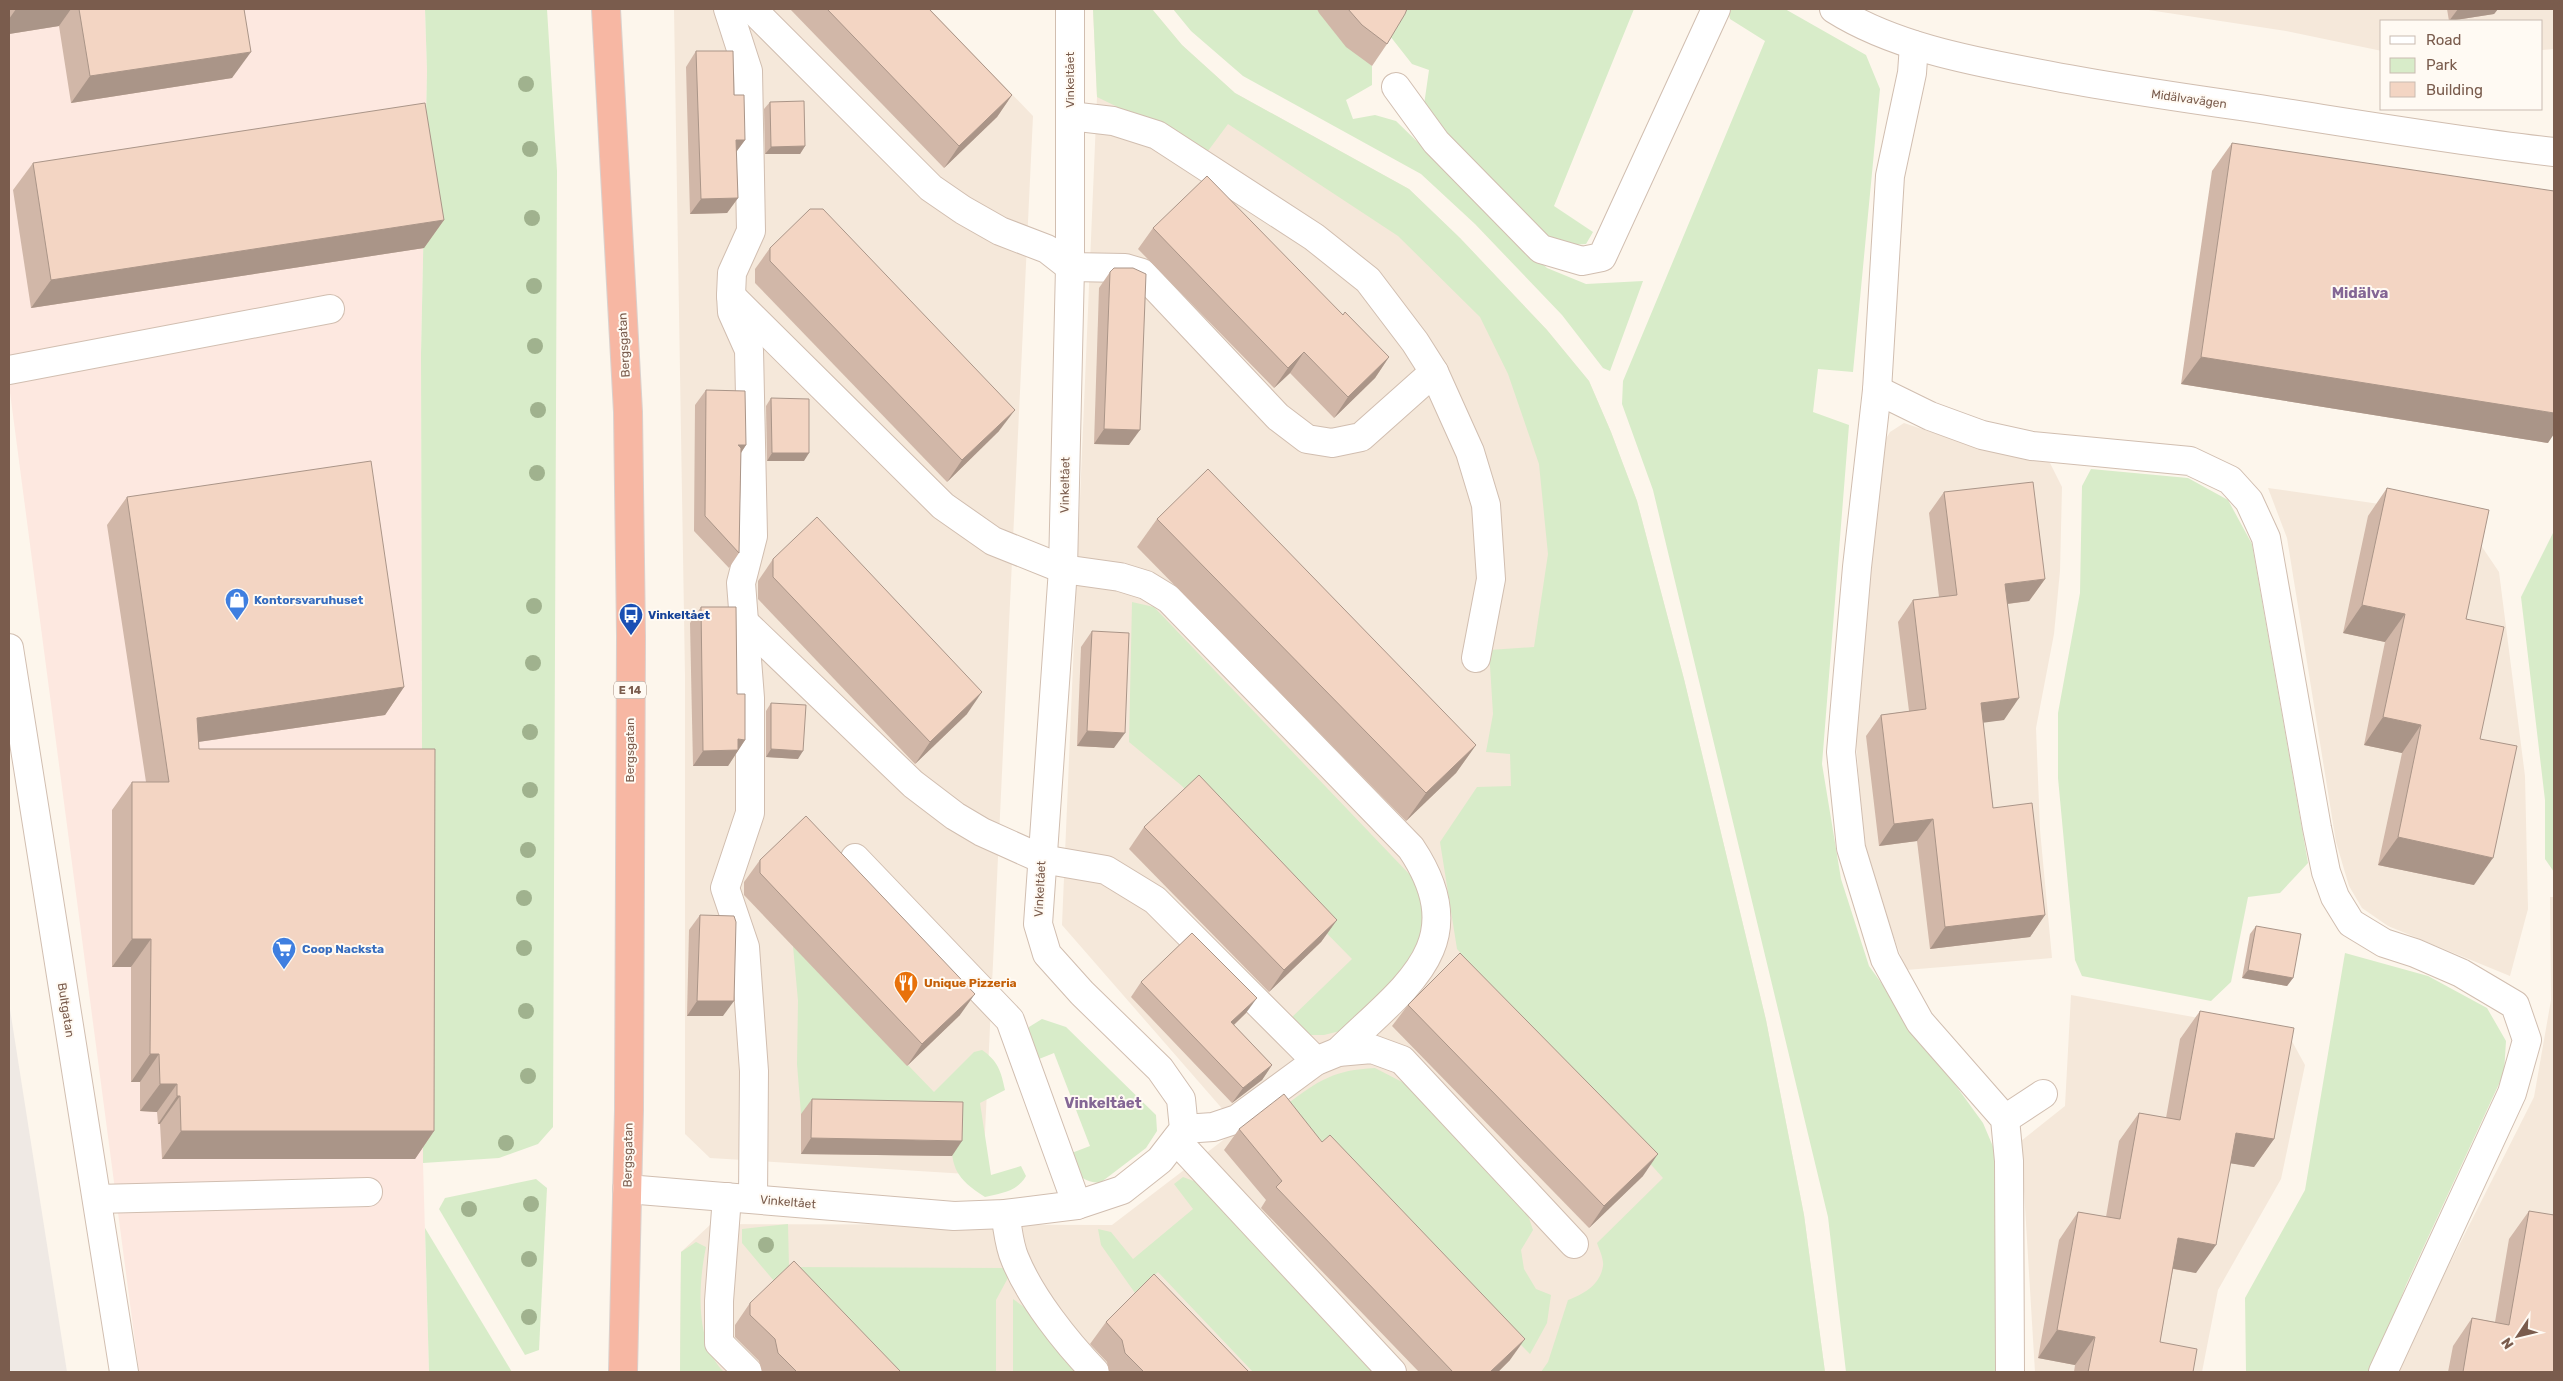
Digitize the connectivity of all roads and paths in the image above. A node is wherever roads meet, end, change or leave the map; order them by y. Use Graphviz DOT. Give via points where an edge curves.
graph roads {
  1 [pos="606,9"];
  2 [pos="728,9"];
  3 [pos="752,9"];
  4 [pos="1070,9"];
  5 [pos="1716,9"];
  6 [pos="1834,9"];
  7 [pos="1914,45"];
  8 [pos="1396,87"];
  9 [pos="1070,116"];
  10 [pos="2554,152"];
  11 [pos="1070,267"];
  12 [pos="731,295"];
  13 [pos="330,309"];
  14 [pos="9,370"];
  15 [pos="1434,372"];
  16 [pos="1877,390"];
  17 [pos="1063,568"];
  18 [pos="743,621"];
  19 [pos="9,648"];
  20 [pos="1476,658"];
  21 [pos="855,858"];
  22 [pos="1042,859"];
  23 [pos="1327,1056"];
  24 [pos="2043,1094"];
  25 [pos="2005,1119"];
  26 [pos="1180,1134"];
  27 [pos="627,1189"];
  28 [pos="368,1192"];
  29 [pos="740,1198"];
  30 [pos="97,1199"];
  31 [pos="1076,1204"];
  32 [pos="1005,1214"];
  33 [pos="1574,1244"];
  34 [pos="124,1372"];
  35 [pos="623,1372"];
  36 [pos="748,1372"];
  37 [pos="1095,1372"];
  38 [pos="1392,1372"];
  39 [pos="2010,1372"];
  40 [pos="2383,1372"];
  1 -- 27 [label="highway, Bergsgatan / E 14" via="628,412"];
  2 -- 12 [label="street" via="748,72 751,231 732,273"];
  3 -- 11 [label="street" via="931,188 1000,231 1047,249"];
  4 -- 9 [label="street, Vinkeltået"];
  5 -- 8 [label="street" via="1602,257 1582,261 1541,249 1436,142"];
  6 -- 7 [label="street, Midälvavägen"];
  7 -- 10 [label="street, Midälvavägen" via="1984,64 2106,87 2468,143"];
  7 -- 16 [label="street" via="1912,73 1890,176"];
  9 -- 11 [label="street, Vinkeltået"];
  9 -- 15 [label="street" via="1113,121 1157,135 1314,237 1368,280"];
  11 -- 15 [label="street" via="1124,268 1142,273 1278,417 1307,439 1332,443 1361,436"];
  11 -- 17 [label="street, Vinkeltået"];
  12 -- 17 [label="street" via="943,506 993,541"];
  12 -- 18 [label="street" via="732,312 749,350 753,536 741,583"];
  13 -- 14 [label="street"];
  15 -- 20 [label="street" via="1470,452 1486,505 1491,579"];
  16 -- 25 [label="street" via="1840,752 1850,848 1885,959 1920,1022"];
  16 -- 40 [label="street" via="1930,416 1982,435 2032,446 2190,461 2230,480 2249,501 2266,538 2317,828 2335,897 2351,923 2376,938 2461,973 2515,1005 2527,1040 2512,1093"];
  17 -- 22 [label="street, Vinkeltået"];
  17 -- 23 [label="street" via="1120,576 1146,585 1169,599 1411,848 1427,872 1436,897 1437,920 1432,948 1420,972"];
  18 -- 22 [label="street" via="913,784 954,816"];
  18 -- 29 [label="street" via="750,698 750,813 725,888 745,947 754,1071"];
  19 -- 30 [label="street, Bultgatan"];
  21 -- 31 [label="street" via="1010,1020"];
  22 -- 23 [label="street" via="1106,870 1155,900"];
  22 -- 26 [label="street, Vinkeltået" via="1038,924 1047,954 1089,1000 1160,1068 1181,1099"];
  23 -- 26 [label="street" via="1237,1119"];
  23 -- 33 [label="street" via="1372,1049 1402,1060"];
  24 -- 25 [label="street"];
  25 -- 39 [label="street" via="2009,1161"];
  26 -- 31 [label="street, Vinkeltået" via="1160,1160 1122,1190"];
  26 -- 38 [label="street"];
  27 -- 29 [label="street, Vinkeltået"];
  27 -- 35 [label="highway, Bergsgatan / E 14"];
  28 -- 30 [label="street"];
  29 -- 32 [label="street, Vinkeltået" via="954,1216"];
  29 -- 36 [label="street" via="718,1301 719,1342"];
  30 -- 34 [label="street, Bultgatan"];
  31 -- 32 [label="street, Vinkeltået"];
  32 -- 37 [label="street" via="1015,1259 1040,1302"];
}
